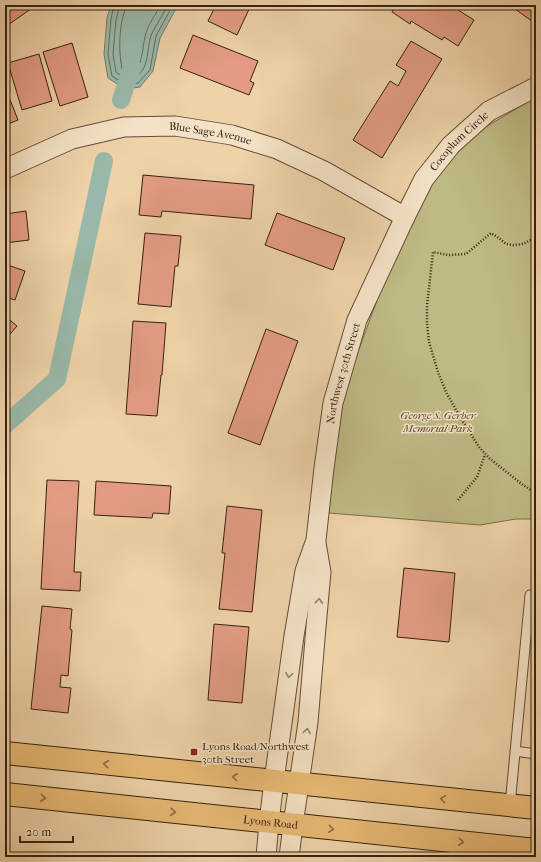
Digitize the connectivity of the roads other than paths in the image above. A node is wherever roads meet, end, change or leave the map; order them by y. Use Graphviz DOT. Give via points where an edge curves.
graph roads {
  1 [pos="536,87"];
  2 [pos="5,169"];
  3 [pos="405,217"];
  4 [pos="316,540"];
  5 [pos="536,595"];
  6 [pos="515,751"];
  7 [pos="5,753"];
  8 [pos="536,754"];
  9 [pos="274,781"];
  10 [pos="299,784"];
  11 [pos="5,794"];
  12 [pos="510,805"];
  13 [pos="536,808"];
  14 [pos="269,822"];
  15 [pos="293,825"];
  16 [pos="536,850"];
  17 [pos="266,857"];
  18 [pos="289,857"];
  1 -- 3 [label="street, Cocoplum Circle" via="489,111 451,145 424,179"];
  2 -- 3 [label="street, Blue Sage Avenue" via="72,139 124,127 175,126 232,135 277,148 324,171"];
  3 -- 4 [label="street, Northwest 30th Street" via="356,320 333,403"];
  4 -- 9 [label="street, Northwest 30th Street, one-way" via="306,572 297,622"];
  10 -- 4 [label="street, Northwest 30th Street, one-way" via="308,722 321,572"];
  5 -- 6 [label="lane" via="530,594"];
  6 -- 8 [label="lane"];
  6 -- 12 [label="lane"];
  9 -- 7 [label="main road, one-way"];
  9 -- 10 [label="main road"];
  9 -- 14 [label="street, Northwest 30th Street"];
  12 -- 10 [label="main road, one-way"];
  10 -- 15 [label="street, Northwest 30th Street"];
  11 -- 14 [label="main road, Lyons Road, one-way"];
  12 -- 13 [label="main road"];
  14 -- 15 [label="main road, Lyons Road"];
  14 -- 17 [label="street, Northwest 30th Street"];
  15 -- 16 [label="main road, Lyons Road, one-way"];
  15 -- 18 [label="street, Northwest 30th Street"];
}
